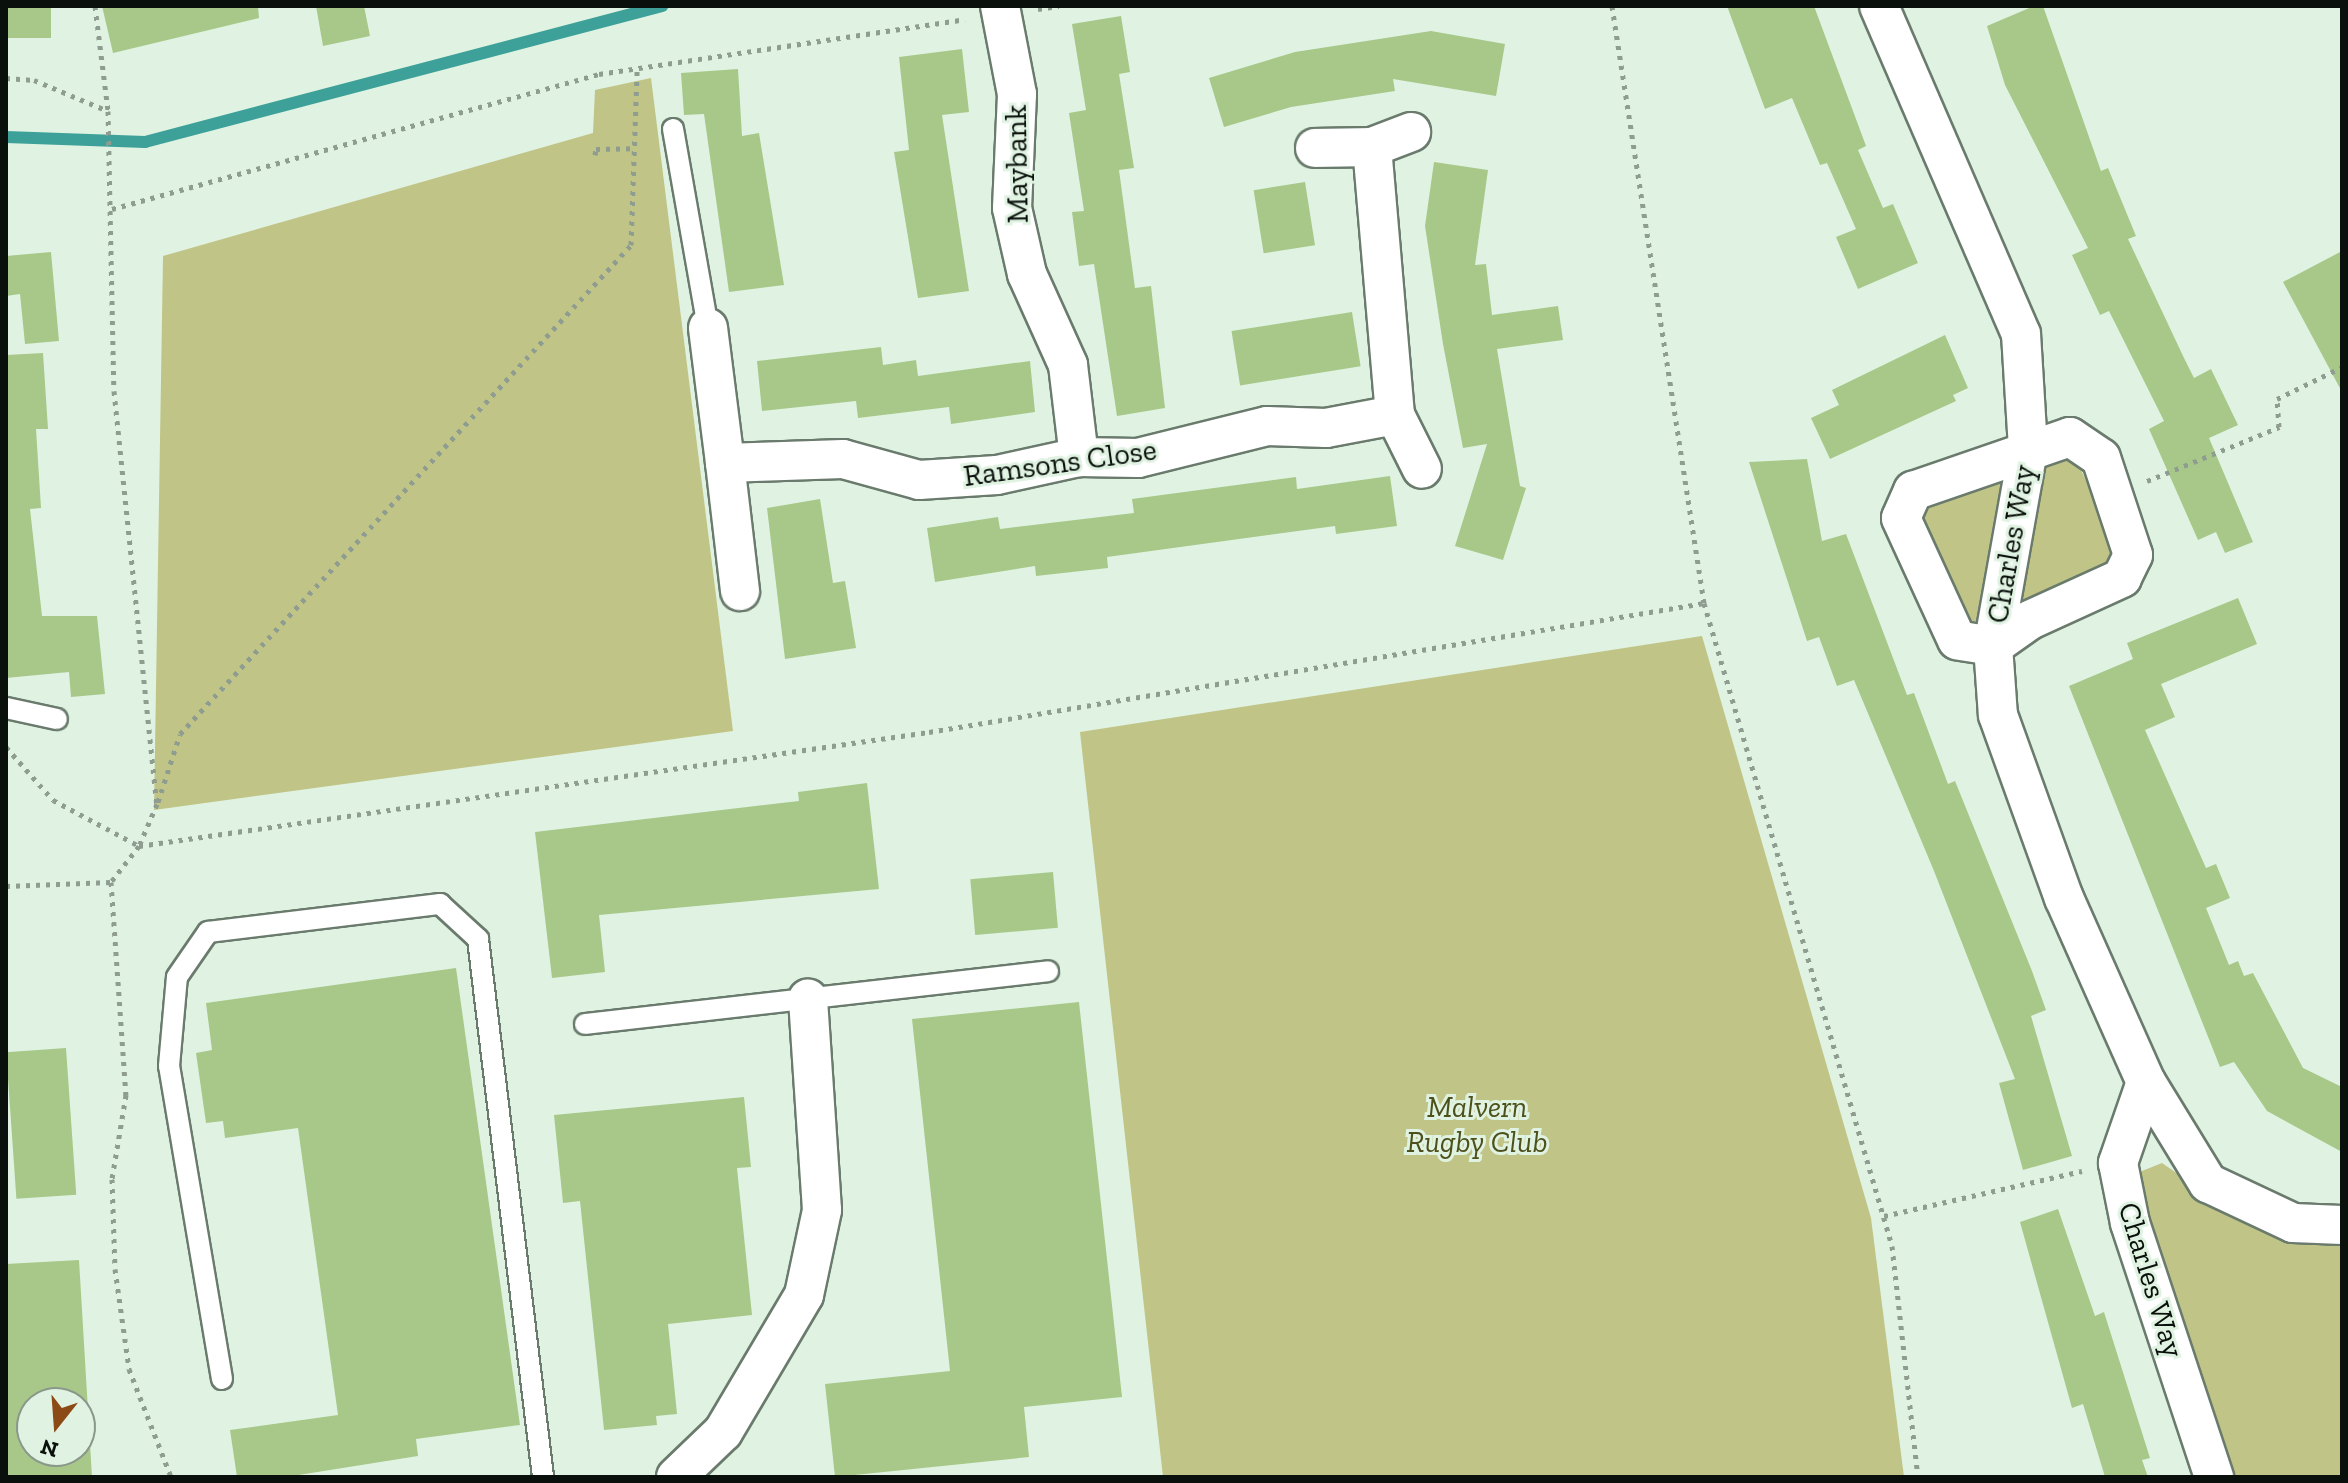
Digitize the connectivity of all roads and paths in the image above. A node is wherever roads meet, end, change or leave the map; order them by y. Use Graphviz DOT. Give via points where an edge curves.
graph roads {
  1 [pos="95,6"];
  2 [pos="1059,6"];
  3 [pos="1612,6"];
  4 [pos="1879,6"];
  5 [pos="1001,10"];
  6 [pos="637,71"];
  7 [pos="6,78"];
  8 [pos="108,111"];
  9 [pos="673,129"];
  10 [pos="1411,132"];
  11 [pos="1372,147"];
  12 [pos="635,148"];
  13 [pos="1315,148"];
  14 [pos="595,155"];
  15 [pos="112,209"];
  16 [pos="708,328"];
  17 [pos="2342,367"];
  18 [pos="1395,415"];
  19 [pos="2028,450"];
  20 [pos="1079,457"];
  21 [pos="725,463"];
  22 [pos="1422,469"];
  23 [pos="2113,496"];
  24 [pos="740,591"];
  25 [pos="1704,603"];
  26 [pos="1993,646"];
  27 [pos="6,708"];
  28 [pos="57,719"];
  29 [pos="6,747"];
  30 [pos="157,804"];
  31 [pos="139,846"];
  32 [pos="111,882"];
  33 [pos="6,886"];
  34 [pos="1048,971"];
  35 [pos="808,998"];
  36 [pos="585,1024"];
  37 [pos="2146,1082"];
  38 [pos="2118,1163"];
  39 [pos="1884,1216"];
  40 [pos="2342,1225"];
  41 [pos="222,1379"];
  42 [pos="171,1477"];
  43 [pos="543,1477"];
  44 [pos="676,1477"];
  45 [pos="1918,1477"];
  46 [pos="2214,1477"];
  1 -- 8 [label="path"];
  2 -- 5 [label="path"];
  3 -- 25 [label="path"];
  4 -- 19 [label="street, Charles Way" via="2021,334"];
  5 -- 6 [label="path"];
  5 -- 20 [label="street, Maybank" via="1017,94 1012,208 1027,274 1068,365"];
  6 -- 12 [label="path"];
  6 -- 15 [label="path" via="599,74"];
  7 -- 8 [label="path" via="34,80"];
  8 -- 15 [label="path"];
  9 -- 16 [label="lane"];
  10 -- 11 [label="street"];
  11 -- 13 [label="street"];
  11 -- 18 [label="street"];
  12 -- 14 [label="path" via="596,149"];
  12 -- 30 [label="path" via="631,245 180,734"];
  15 -- 30 [label="path" via="114,391"];
  16 -- 21 [label="street"];
  17 -- 23 [label="path" via="2277,399 2279,427"];
  18 -- 20 [label="street, Ramsons Close" via="1326,428 1241,430 1138,458"];
  18 -- 22 [label="street"];
  19 -- 23 [label="street" via="2070,437 2101,458"];
  19 -- 26 [label="street, Charles Way"];
  19 -- 26 [label="street" via="1913,491 1901,518 1957,640"];
  20 -- 21 [label="street, Ramsons Close" via="997,475 919,480 843,459"];
  21 -- 24 [label="street"];
  23 -- 26 [label="street" via="2133,555 2122,578 2030,620"];
  25 -- 31 [label="path" via="929,732"];
  25 -- 39 [label="path"];
  26 -- 37 [label="street, Charles Way" via="1998,715 2064,898"];
  27 -- 28 [label="lane"];
  29 -- 31 [label="path" via="53,800"];
  30 -- 31 [label="path"];
  31 -- 32 [label="path"];
  32 -- 33 [label="path"];
  32 -- 42 [label="path" via="126,1095 112,1179 115,1269 129,1369"];
  34 -- 35 [label="lane"];
  35 -- 36 [label="lane"];
  35 -- 44 [label="street" via="822,1210 804,1295 723,1432"];
  37 -- 38 [label="street, Charles Way"];
  37 -- 40 [label="street, Charles Way" via="2208,1183 2293,1223"];
  38 -- 39 [label="path"];
  38 -- 46 [label="street, Charles Way" via="2130,1223"];
  39 -- 45 [label="path"];
  41 -- 43 [label="lane" via="169,1066 177,977 208,932 440,904 478,939"];
}
